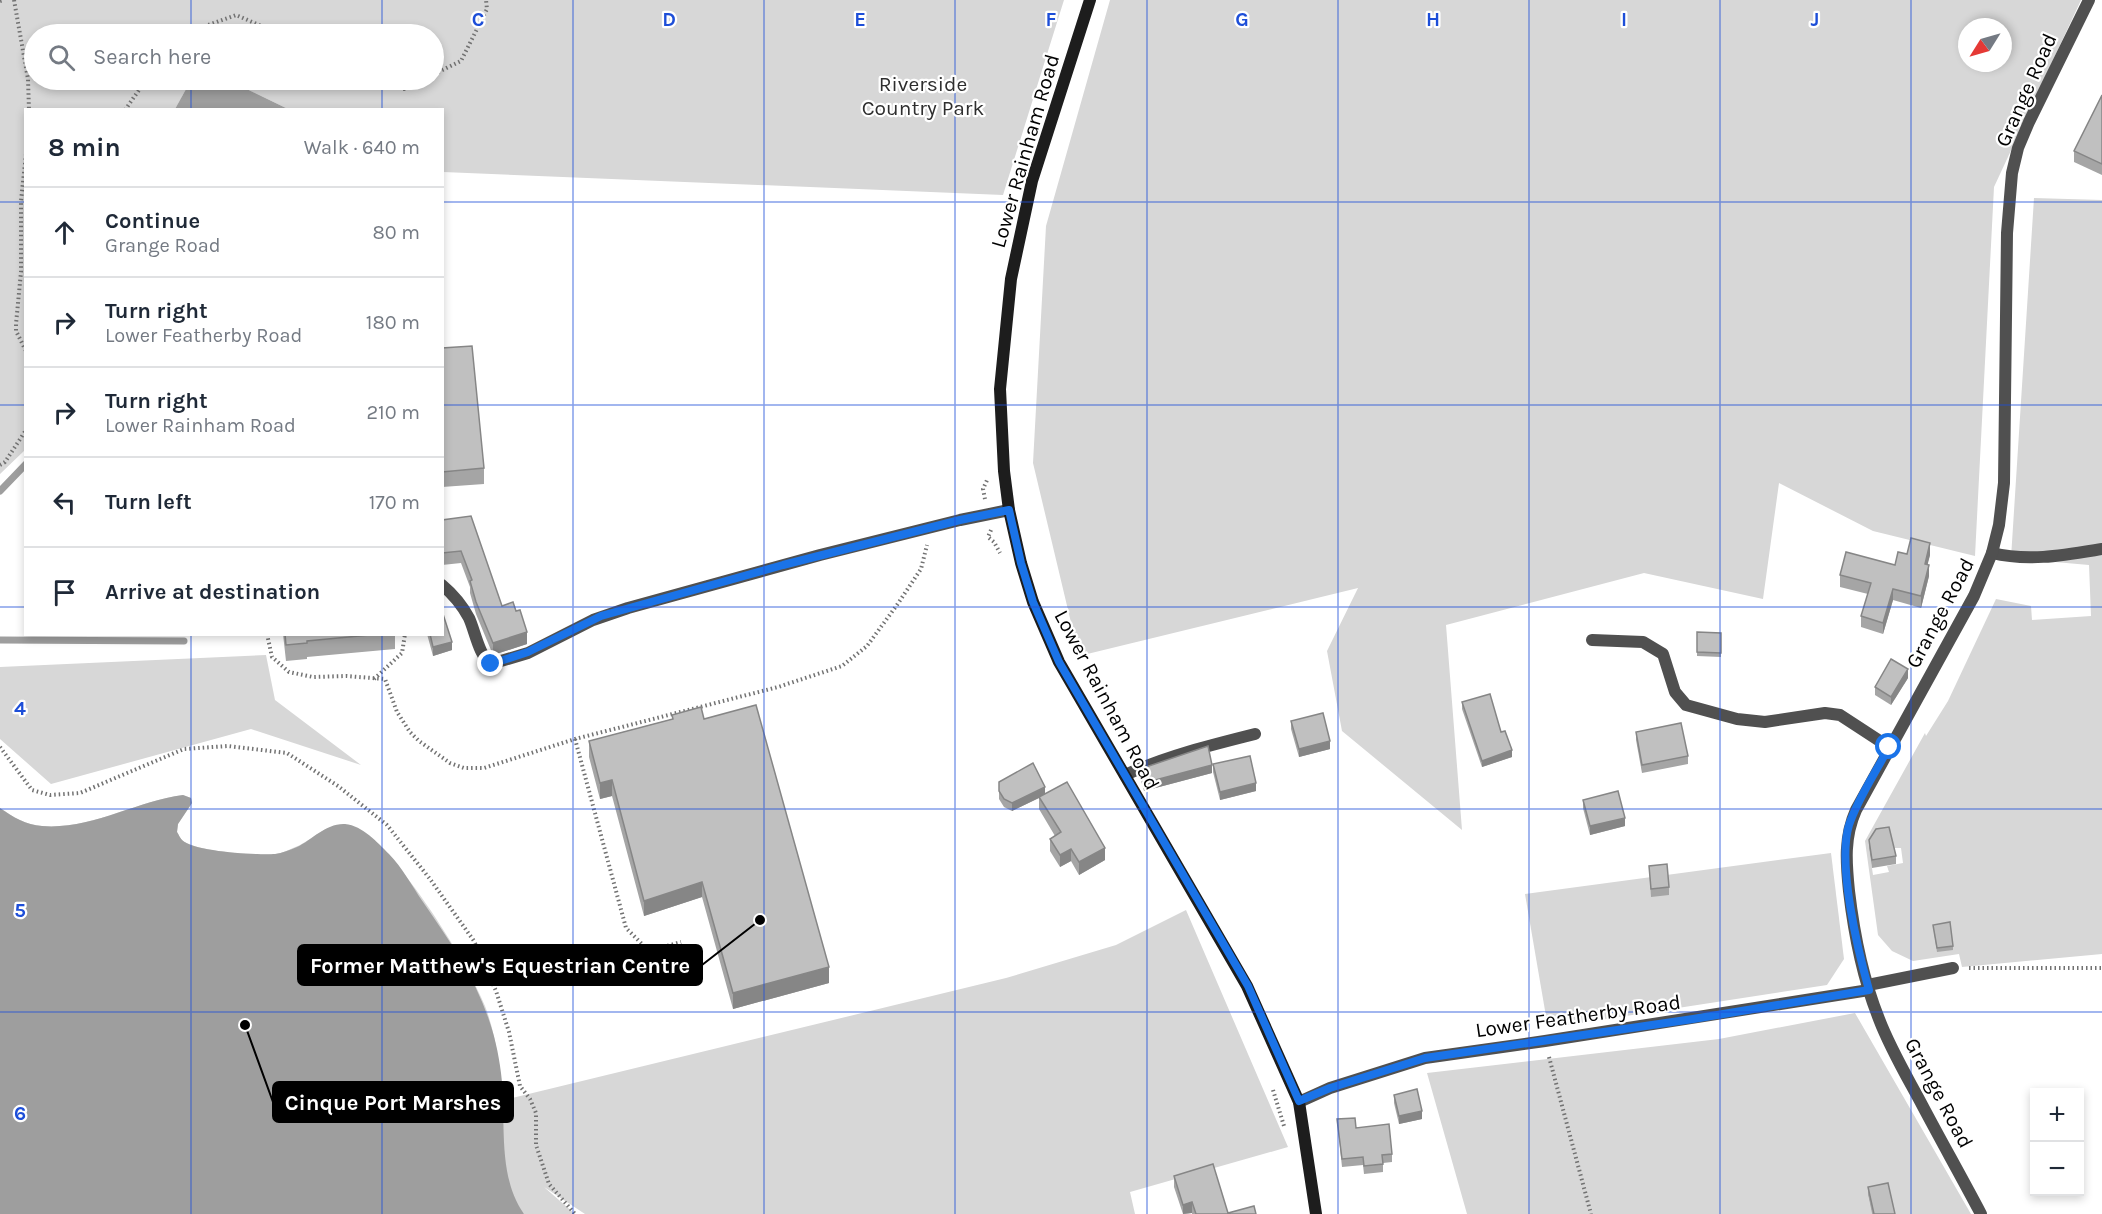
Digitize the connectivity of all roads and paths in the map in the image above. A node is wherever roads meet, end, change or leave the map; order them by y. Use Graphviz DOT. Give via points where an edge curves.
graph roads {
  1 [pos="14,0"];
  2 [pos="486,0"];
  3 [pos="1090,0"];
  4 [pos="2089,0"];
  5 [pos="211,24"];
  6 [pos="257,24"];
  7 [pos="24,56"];
  8 [pos="444,69"];
  9 [pos="29,90"];
  10 [pos="139,90"];
  11 [pos="29,108"];
  12 [pos="126,108"];
  13 [pos="24,173"];
  14 [pos="24,347"];
  15 [pos="24,433"];
  16 [pos="0,465"];
  17 [pos="988,474"];
  18 [pos="1009,510"];
  19 [pos="988,514"];
  20 [pos="927,529"];
  21 [pos="2102,549"];
  22 [pos="1992,554"];
  23 [pos="1003,558"];
  24 [pos="444,587"];
  25 [pos="267,636"];
  26 [pos="405,636"];
  27 [pos="1592,640"];
  28 [pos="374,680"];
  29 [pos="1255,734"];
  30 [pos="575,739"];
  31 [pos="0,747"];
  32 [pos="1889,747"];
  33 [pos="1125,776"];
  34 [pos="681,942"];
  35 [pos="1953,968"];
  36 [pos="2102,968"];
  37 [pos="1868,988"];
  38 [pos="1545,1041"];
  39 [pos="1273,1089"];
  40 [pos="1299,1101"];
  41 [pos="1286,1133"];
  42 [pos="575,1214"];
  43 [pos="1316,1214"];
  44 [pos="1591,1214"];
  45 [pos="1981,1214"];
  1 -- 7 [label="path"];
  2 -- 8 [label="path" via="487,9 461,61"];
  3 -- 18 [label="main road, Lower Rainham Road" via="1032,182 1011,279 1000,389"];
  4 -- 22 [label="street, Grange Road" via="2029,122 2012,173 2007,233 2004,483"];
  5 -- 6 [label="path" via="236,15"];
  9 -- 11 [label="path"];
  10 -- 12 [label="path"];
  13 -- 14 [label="path" via="15,324"];
  15 -- 16 [label="path"];
  17 -- 19 [label="path" via="983,491"];
  18 -- 19 [label="street"];
  18 -- 33 [label="main road, Lower Rainham Road" via="1024,573 1046,634"];
  19 -- 20 [label="street"];
  19 -- 23 [label="path" via="988,537"];
  20 -- 24 [label="street" via="601,616 528,652 491,664 465,610"];
  20 -- 30 [label="path" via="926,553 919,572 871,641 842,666 778,687"];
  21 -- 22 [label="street" via="2035,558"];
  22 -- 32 [label="street, Grange Road" via="1974,596"];
  25 -- 28 [label="path" via="272,657 289,672"];
  26 -- 28 [label="path" via="402,653"];
  27 -- 32 [label="street" via="1643,642 1663,654 1675,692 1686,705 1765,722 1840,715"];
  28 -- 30 [label="path" via="385,679 397,712 414,737 443,759 464,768 484,768"];
  29 -- 33 [label="street" via="1198,748"];
  30 -- 34 [label="path" via="626,928 649,951"];
  31 -- 42 [label="path" via="32,790 50,795 80,793 184,749 228,746 286,753 338,786 387,825 474,941 503,1011 520,1086 536,1113 536,1145 549,1185"];
  32 -- 37 [label="street, Grange Road" via="1849,825 1846,843 1851,906"];
  33 -- 40 [label="main road, Lower Rainham Road" via="1248,986"];
  35 -- 36 [label="path"];
  35 -- 37 [label="street, Lower Featherby Road"];
  37 -- 38 [label="street, Lower Featherby Road"];
  37 -- 45 [label="street, Grange Road" via="1898,1059"];
  38 -- 40 [label="street, Lower Featherby Road" via="1425,1058"];
  38 -- 44 [label="path"];
  39 -- 41 [label="path"];
  40 -- 43 [label="main road, Lower Rainham Road"];
}
